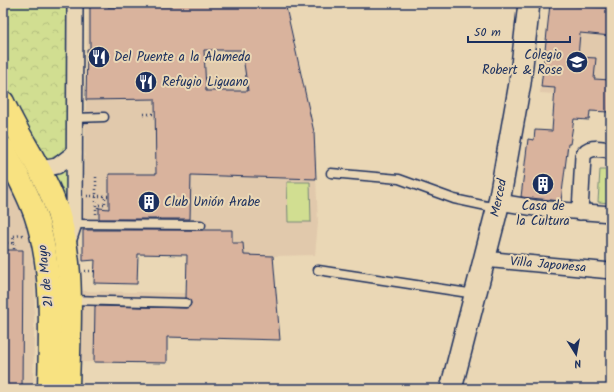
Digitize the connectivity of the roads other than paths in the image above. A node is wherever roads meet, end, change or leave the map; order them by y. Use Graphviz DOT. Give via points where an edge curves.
graph roads {
  1 [pos="75,3"];
  2 [pos="529,3"];
  3 [pos="3,102"];
  4 [pos="104,117"];
  5 [pos="75,118"];
  6 [pos="3,148"];
  7 [pos="611,150"];
  8 [pos="74,153"];
  9 [pos="40,169"];
  10 [pos="330,173"];
  11 [pos="498,205"];
  12 [pos="580,212"];
  13 [pos="611,214"];
  14 [pos="74,224"];
  15 [pos="201,225"];
  16 [pos="66,248"];
  17 [pos="484,259"];
  18 [pos="318,270"];
  19 [pos="611,271"];
  20 [pos="475,294"];
  21 [pos="69,300"];
  22 [pos="186,303"];
  23 [pos="49,389"];
  24 [pos="68,389"];
  25 [pos="451,389"];
  1 -- 5 [label="street, 21 de Mayo"];
  2 -- 11 [label="main road, Merced" via="520,83"];
  3 -- 9 [label="main road, 21 de Mayo"];
  4 -- 5 [label="lane"];
  5 -- 8 [label="street, 21 de Mayo"];
  6 -- 23 [label="main road, 21 de Mayo" via="30,201 44,248 50,326"];
  7 -- 12 [label="street" via="592,148 585,152"];
  8 -- 9 [label="street" via="57,166"];
  8 -- 14 [label="street, 21 de Mayo"];
  9 -- 16 [label="main road, 21 de Mayo" via="54,200"];
  10 -- 11 [label="lane" via="399,179 454,199"];
  11 -- 12 [label="street"];
  11 -- 17 [label="main road, Merced"];
  12 -- 13 [label="street"];
  14 -- 15 [label="lane" via="97,220"];
  14 -- 16 [label="street, 21 de Mayo"];
  16 -- 21 [label="main road, 21 de Mayo"];
  17 -- 19 [label="street, Villa Japonesa"];
  17 -- 20 [label="main road, Merced"];
  18 -- 20 [label="lane"];
  20 -- 25 [label="main road, Merced"];
  21 -- 22 [label="lane"];
  21 -- 24 [label="main road, 21 de Mayo"];
}
